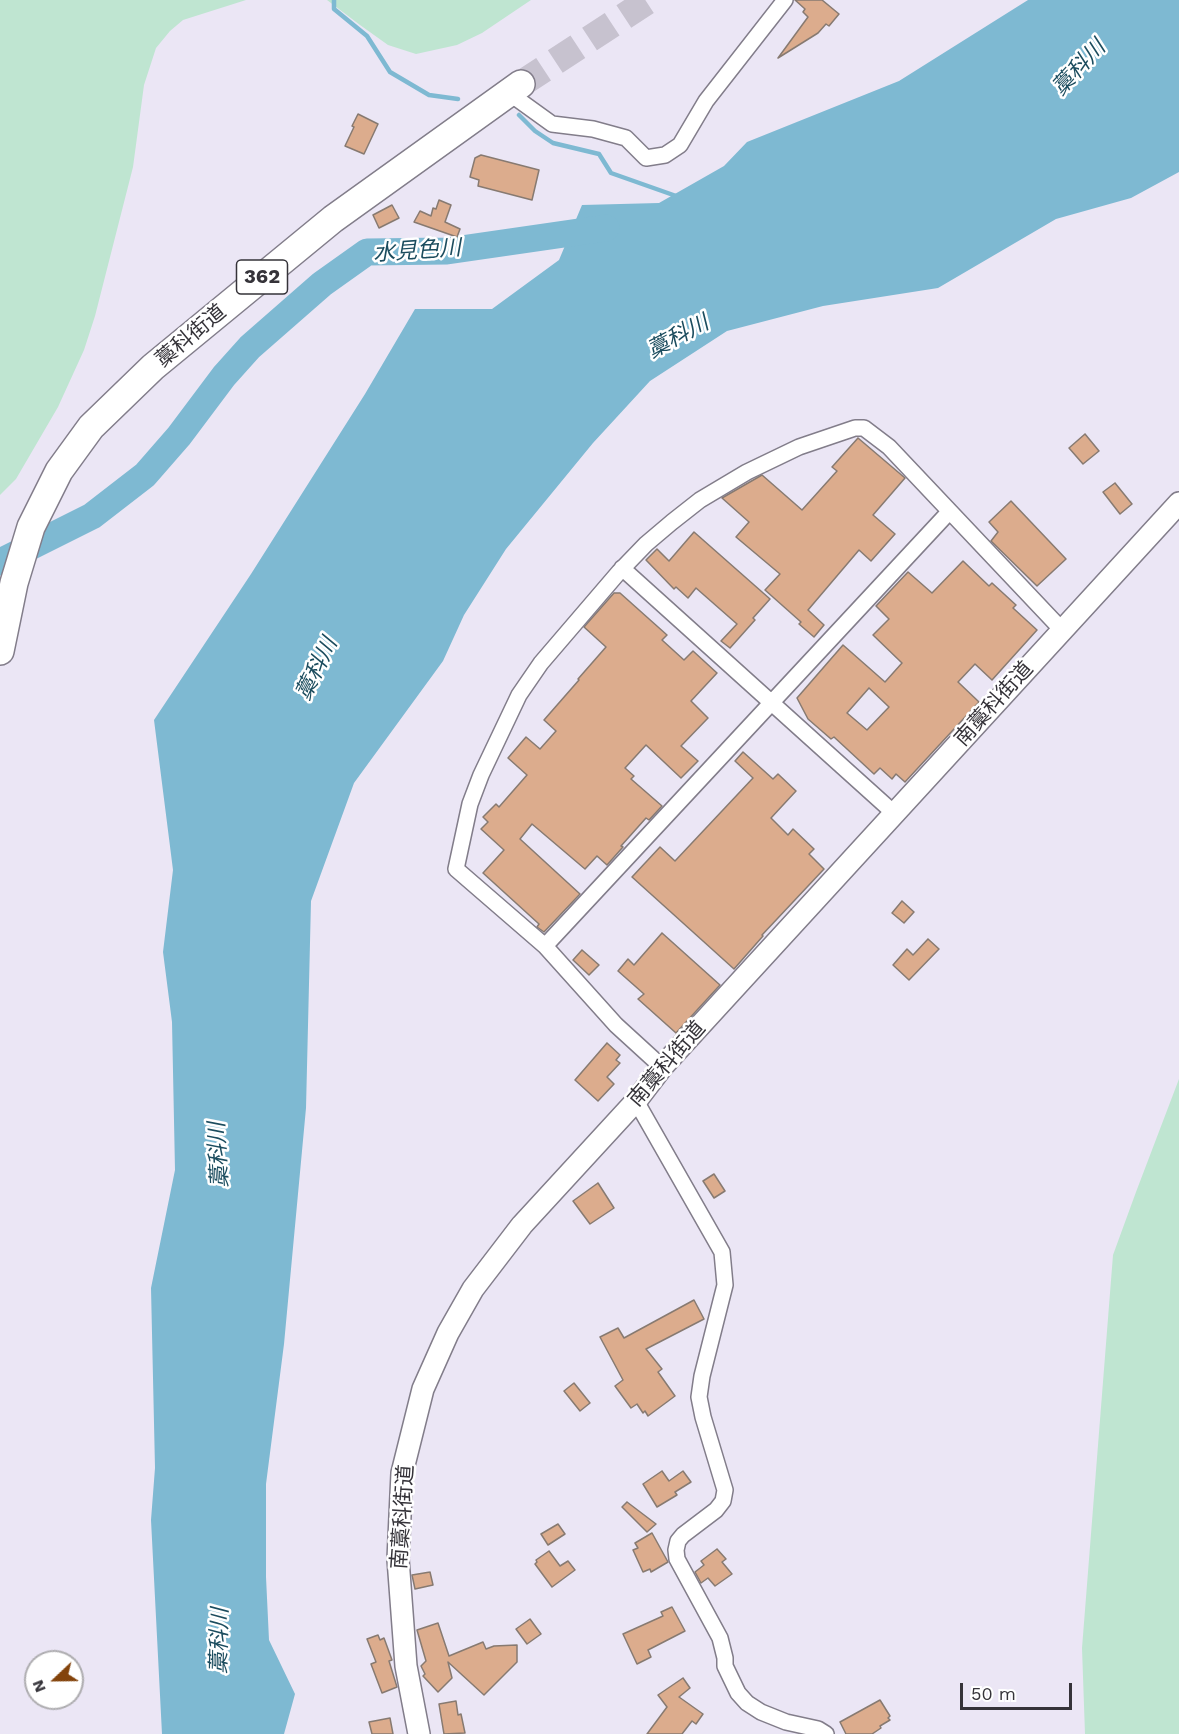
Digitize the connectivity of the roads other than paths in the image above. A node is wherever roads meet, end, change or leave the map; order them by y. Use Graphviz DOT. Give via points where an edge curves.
graph roads {
  1 [pos="785,0"];
  2 [pos="515,88"];
  3 [pos="1179,503"];
  4 [pos="949,512"];
  5 [pos="622,568"];
  6 [pos="1062,630"];
  7 [pos="0,651"];
  8 [pos="772,703"];
  9 [pos="895,814"];
  10 [pos="545,946"];
  11 [pos="662,1067"];
  12 [pos="636,1101"];
  13 [pos="419,1734"];
  14 [pos="826,1734"];
  1 -- 2 [label="street" via="706,101 680,145 665,155 646,158 626,138 552,124"];
  2 -- 7 [label="highway, 藁科街道 / 362" via="333,219 153,367 91,427 59,471 28,537"];
  3 -- 6 [label="main road, 南藁科街道"];
  4 -- 5 [label="street" via="889,447 864,428 855,428 799,447 700,500"];
  4 -- 6 [label="street"];
  4 -- 8 [label="street"];
  5 -- 8 [label="street"];
  5 -- 10 [label="street" via="541,663 519,696 470,804 456,869"];
  6 -- 9 [label="main road, 南藁科街道"];
  8 -- 9 [label="street"];
  8 -- 10 [label="street"];
  9 -- 11 [label="main road, 南藁科街道"];
  10 -- 11 [label="street" via="616,1024"];
  11 -- 12 [label="main road, 南藁科街道"];
  12 -- 13 [label="main road, 南藁科街道" via="522,1225 473,1289 423,1389 402,1473 398,1559 406,1666"];
  12 -- 14 [label="street" via="722,1252 725,1285 699,1396 725,1490 716,1510 678,1541 677,1559 720,1638 725,1666 738,1694 761,1712"];
}
